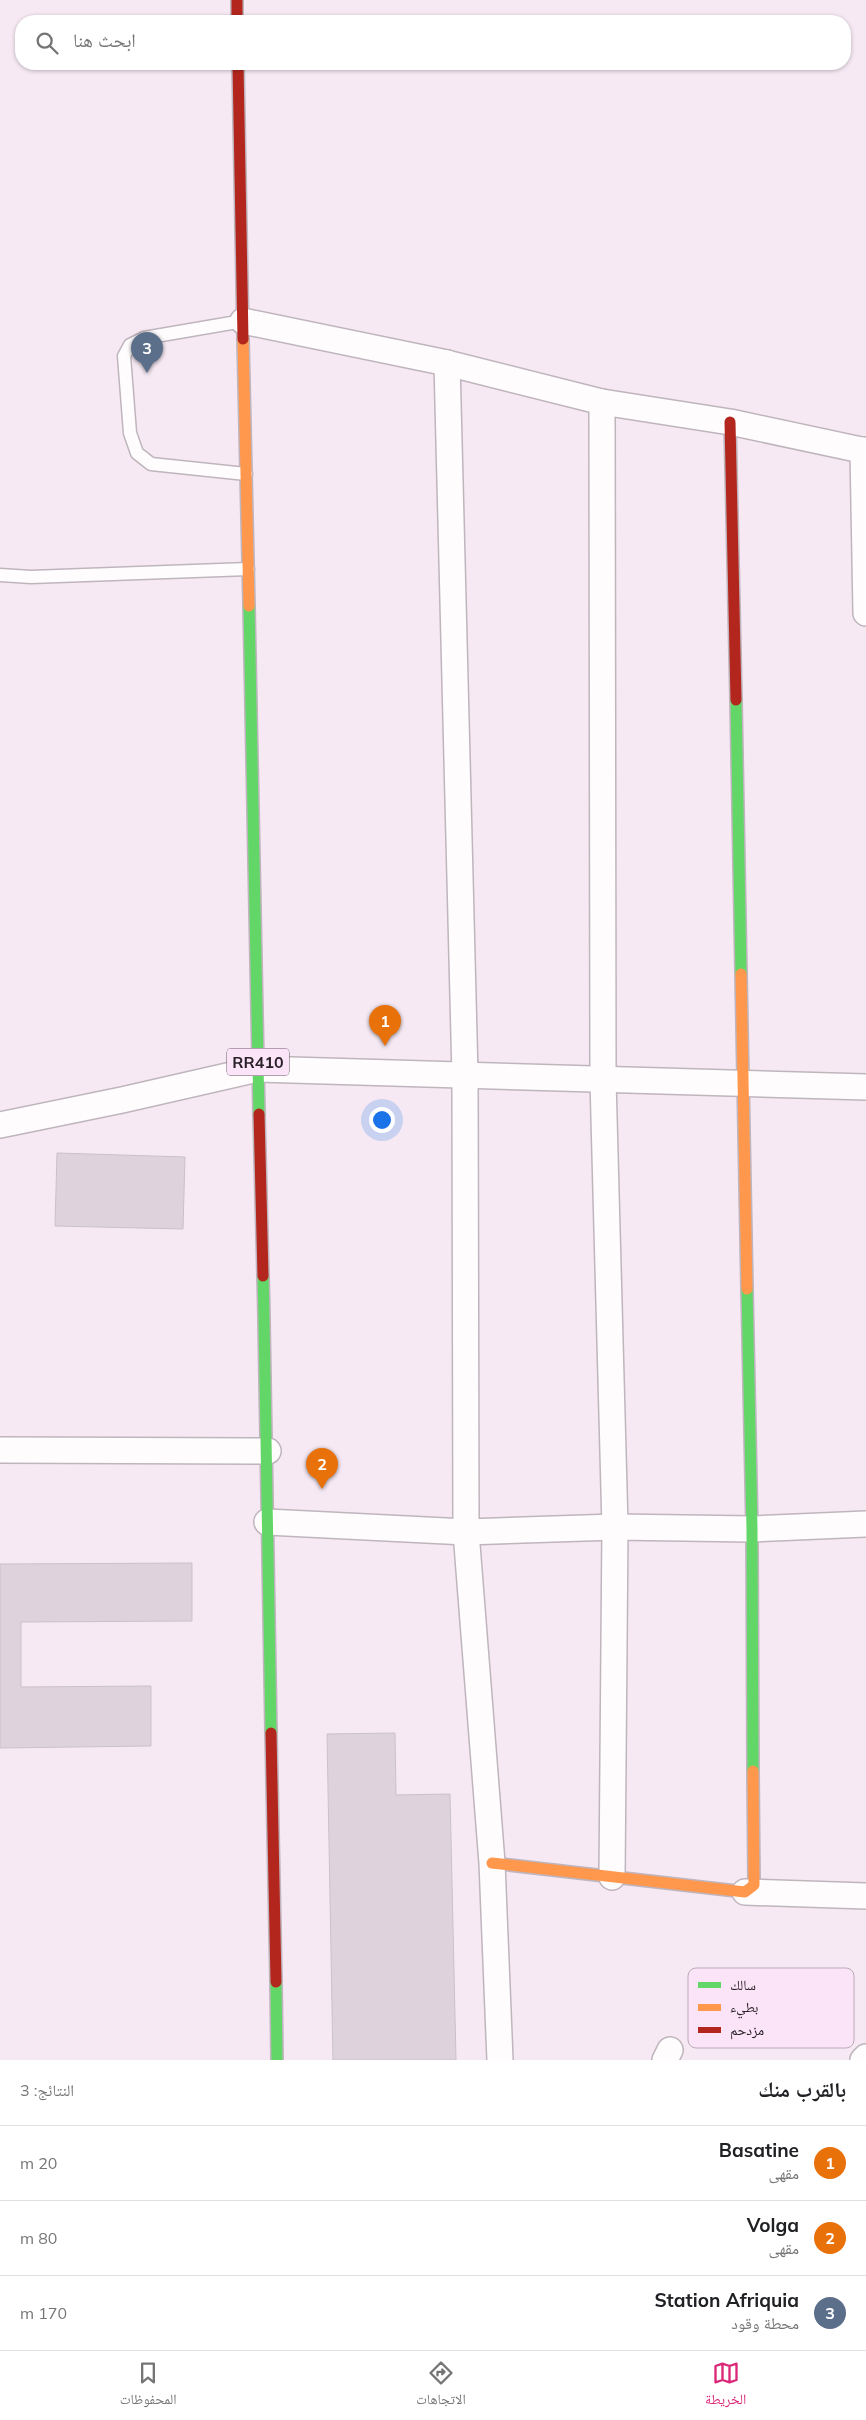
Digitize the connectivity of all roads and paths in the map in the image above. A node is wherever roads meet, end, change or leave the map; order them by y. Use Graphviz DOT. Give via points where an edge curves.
graph roads {
  1 [pos="237,0"];
  2 [pos="237,15"];
  3 [pos="238,70"];
  4 [pos="243,321"];
  5 [pos="447,363"];
  6 [pos="602,402"];
  7 [pos="730,422"];
  8 [pos="864,451"];
  9 [pos="246,474"];
  10 [pos="248,569"];
  11 [pos="0,574"];
  12 [pos="866,613"];
  13 [pos="258,1069"];
  14 [pos="465,1076"];
  15 [pos="603,1080"];
  16 [pos="743,1084"];
  17 [pos="866,1087"];
  18 [pos="0,1125"];
  19 [pos="0,1450"];
  20 [pos="268,1451"];
  21 [pos="267,1522"];
  22 [pos="866,1524"];
  23 [pos="615,1527"];
  24 [pos="752,1529"];
  25 [pos="466,1532"];
  26 [pos="492,1863"];
  27 [pos="612,1877"];
  28 [pos="745,1892"];
  29 [pos="866,1896"];
  30 [pos="866,2057"];
  31 [pos="277,2060"];
  32 [pos="500,2060"];
  33 [pos="863,2060"];
  1 -- 2 [label="main road"];
  3 -- 4 [label="main road, RR410"];
  4 -- 5 [label="street"];
  4 -- 9 [label="main road, RR410"];
  4 -- 9 [label="lane" via="144,338 130,346 124,356 130,433 137,453 151,464"];
  5 -- 6 [label="street"];
  5 -- 14 [label="street"];
  6 -- 7 [label="street"];
  6 -- 15 [label="street"];
  7 -- 8 [label="street"];
  7 -- 16 [label="main road"];
  8 -- 12 [label="street"];
  9 -- 10 [label="main road, RR410"];
  10 -- 11 [label="lane" via="31,577"];
  10 -- 13 [label="main road, RR410"];
  13 -- 14 [label="street"];
  13 -- 18 [label="street"];
  13 -- 20 [label="main road, RR410"];
  14 -- 15 [label="street"];
  14 -- 25 [label="street"];
  15 -- 16 [label="street"];
  15 -- 23 [label="street"];
  16 -- 17 [label="street"];
  16 -- 24 [label="main road"];
  19 -- 20 [label="street"];
  20 -- 21 [label="main road, RR410"];
  21 -- 25 [label="street"];
  21 -- 31 [label="main road, RR410"];
  22 -- 24 [label="street"];
  23 -- 24 [label="street"];
  23 -- 25 [label="street"];
  23 -- 27 [label="street"];
  24 -- 28 [label="main road" via="754,1885"];
  25 -- 26 [label="street"];
  26 -- 27 [label="main road"];
  26 -- 32 [label="street"];
  27 -- 28 [label="main road"];
  28 -- 29 [label="street"];
  30 -- 33 [label="street"];
}
